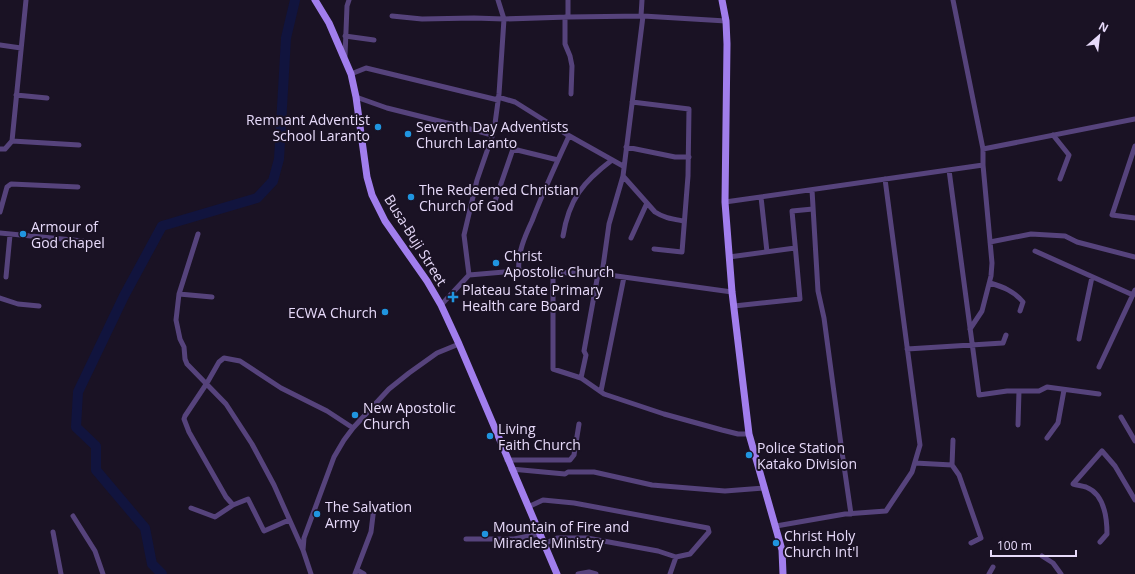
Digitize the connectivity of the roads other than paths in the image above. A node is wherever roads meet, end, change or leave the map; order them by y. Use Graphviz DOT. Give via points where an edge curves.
graph roads {
  1 [pos="26,0"];
  2 [pos="349,0"];
  3 [pos="498,0"];
  4 [pos="568,0"];
  5 [pos="642,0"];
  6 [pos="722,0"];
  7 [pos="953,0"];
  8 [pos="316,1"];
  9 [pos="392,16"];
  10 [pos="642,16"];
  11 [pos="567,17"];
  12 [pos="504,19"];
  13 [pos="726,21"];
  14 [pos="345,36"];
  15 [pos="374,40"];
  16 [pos="0,45"];
  17 [pos="21,48"];
  18 [pos="345,57"];
  19 [pos="351,74"];
  20 [pos="571,94"];
  21 [pos="16,95"];
  22 [pos="356,97"];
  23 [pos="47,98"];
  24 [pos="498,98"];
  25 [pos="632,102"];
  26 [pos="1135,119"];
  27 [pos="492,135"];
  28 [pos="1053,135"];
  29 [pos="569,136"];
  30 [pos="12,141"];
  31 [pos="79,145"];
  32 [pos="1135,146"];
  33 [pos="626,147"];
  34 [pos="0,149"];
  35 [pos="983,149"];
  36 [pos="689,157"];
  37 [pos="558,160"];
  38 [pos="612,160"];
  39 [pos="983,165"];
  40 [pos="623,166"];
  41 [pos="949,170"];
  42 [pos="623,176"];
  43 [pos="885,179"];
  44 [pos="1060,179"];
  45 [pos="78,187"];
  46 [pos="812,190"];
  47 [pos="761,197"];
  48 [pos="725,202"];
  49 [pos="647,203"];
  50 [pos="493,207"];
  51 [pos="813,208"];
  52 [pos="0,212"];
  53 [pos="1135,218"];
  54 [pos="684,221"];
  55 [pos="0,233"];
  56 [pos="198,234"];
  57 [pos="10,235"];
  58 [pos="562,236"];
  59 [pos="630,238"];
  60 [pos="83,241"];
  61 [pos="990,242"];
  62 [pos="795,248"];
  63 [pos="654,249"];
  64 [pos="1034,251"];
  65 [pos="767,252"];
  66 [pos="729,257"];
  67 [pos="1135,257"];
  68 [pos="519,271"];
  69 [pos="553,272"];
  70 [pos="600,274"];
  71 [pos="469,275"];
  72 [pos="6,277"];
  73 [pos="624,277"];
  74 [pos="1092,277"];
  75 [pos="990,283"];
  76 [pos="732,292"];
  77 [pos="1134,293"];
  78 [pos="179,294"];
  79 [pos="212,296"];
  80 [pos="0,298"];
  81 [pos="40,306"];
  82 [pos="441,306"];
  83 [pos="734,306"];
  84 [pos="1020,311"];
  85 [pos="970,329"];
  86 [pos="1006,335"];
  87 [pos="1079,338"];
  88 [pos="459,344"];
  89 [pos="972,344"];
  90 [pos="907,349"];
  91 [pos="1099,367"];
  92 [pos="581,378"];
  93 [pos="207,383"];
  94 [pos="601,390"];
  95 [pos="1019,390"];
  96 [pos="1064,390"];
  97 [pos="1099,394"];
  98 [pos="1121,417"];
  99 [pos="579,424"];
  100 [pos="1018,425"];
  101 [pos="353,428"];
  102 [pos="749,434"];
  103 [pos="1048,438"];
  104 [pos="953,440"];
  105 [pos="1135,441"];
  106 [pos="507,460"];
  107 [pos="914,463"];
  108 [pos="952,466"];
  109 [pos="511,469"];
  110 [pos="765,488"];
  111 [pos="1135,499"];
  112 [pos="233,505"];
  113 [pos="374,507"];
  114 [pos="528,507"];
  115 [pos="191,508"];
  116 [pos="852,514"];
  117 [pos="73,516"];
  118 [pos="289,520"];
  119 [pos="776,526"];
  120 [pos="52,532"];
  121 [pos="539,534"];
  122 [pos="466,539"];
  123 [pos="1100,542"];
  124 [pos="971,543"];
  125 [pos="544,544"];
  126 [pos="303,550"];
  127 [pos="1042,556"];
  128 [pos="676,557"];
  129 [pos="993,567"];
  130 [pos="356,572"];
  131 [pos="60,574"];
  132 [pos="103,574"];
  133 [pos="311,574"];
  134 [pos="364,574"];
  135 [pos="557,574"];
  136 [pos="578,574"];
  137 [pos="596,574"];
  138 [pos="670,574"];
  139 [pos="783,574"];
  140 [pos="989,574"];
  141 [pos="1061,574"];
  1 -- 17 [label="street"];
  2 -- 14 [label="street"];
  3 -- 12 [label="street"];
  4 -- 11 [label="street"];
  5 -- 10 [label="street"];
  6 -- 13 [label="street"];
  7 -- 35 [label="street"];
  8 -- 18 [label="street, Busa-Buji Street"];
  9 -- 12 [label="street" via="422,19"];
  10 -- 11 [label="street"];
  10 -- 13 [label="street"];
  10 -- 25 [label="street"];
  11 -- 12 [label="street"];
  11 -- 20 [label="street" via="565,44 572,66"];
  12 -- 24 [label="street"];
  13 -- 48 [label="street"];
  14 -- 15 [label="street"];
  14 -- 18 [label="street"];
  16 -- 17 [label="street"];
  17 -- 21 [label="street"];
  18 -- 19 [label="street, Busa-Buji Street"];
  19 -- 22 [label="street, Busa-Buji Street"];
  19 -- 24 [label="street" via="366,68"];
  21 -- 23 [label="street"];
  21 -- 30 [label="street"];
  22 -- 27 [label="street"];
  22 -- 82 [label="street, Busa-Buji Street" via="372,195"];
  24 -- 27 [label="street"];
  24 -- 29 [label="street" via="515,102"];
  25 -- 33 [label="street"];
  25 -- 36 [label="street" via="689,109"];
  26 -- 28 [label="street"];
  27 -- 71 [label="street" via="477,180 464,235"];
  28 -- 35 [label="street"];
  28 -- 44 [label="street" via="1069,155"];
  29 -- 37 [label="street"];
  29 -- 38 [label="street"];
  30 -- 31 [label="street"];
  30 -- 34 [label="street" via="4,149"];
  32 -- 53 [label="street" via="1112,215"];
  33 -- 36 [label="street" via="675,157"];
  33 -- 40 [label="street"];
  35 -- 39 [label="street"];
  36 -- 54 [label="street"];
  37 -- 50 [label="street" via="513,149"];
  37 -- 68 [label="street" via="522,247"];
  38 -- 40 [label="street"];
  38 -- 58 [label="street" via="595,173 576,195 570,206"];
  39 -- 41 [label="street"];
  39 -- 61 [label="street"];
  40 -- 42 [label="street"];
  41 -- 43 [label="street"];
  41 -- 85 [label="street"];
  42 -- 49 [label="street"];
  42 -- 70 [label="street" via="609,224"];
  43 -- 46 [label="street"];
  43 -- 90 [label="street"];
  45 -- 52 [label="street" via="11,184 7,187"];
  46 -- 47 [label="street"];
  46 -- 51 [label="street"];
  47 -- 48 [label="street"];
  47 -- 65 [label="street"];
  48 -- 66 [label="street"];
  49 -- 54 [label="street" via="661,216"];
  49 -- 59 [label="street"];
  51 -- 62 [label="street" via="792,211"];
  51 -- 116 [label="street" via="818,291"];
  54 -- 63 [label="street" via="682,252"];
  55 -- 57 [label="street"];
  56 -- 78 [label="street"];
  57 -- 60 [label="street"];
  57 -- 72 [label="street"];
  61 -- 67 [label="street" via="1031,234 1065,236 1077,242"];
  61 -- 75 [label="street"];
  62 -- 65 [label="street"];
  62 -- 83 [label="street" via="800,299"];
  64 -- 74 [label="street"];
  65 -- 66 [label="street"];
  66 -- 76 [label="street"];
  68 -- 69 [label="street"];
  68 -- 71 [label="street"];
  69 -- 70 [label="street"];
  69 -- 92 [label="street" via="553,369"];
  70 -- 73 [label="street"];
  70 -- 92 [label="street"];
  71 -- 82 [label="street"];
  73 -- 76 [label="street"];
  73 -- 94 [label="street"];
  74 -- 77 [label="street"];
  74 -- 87 [label="street"];
  75 -- 84 [label="street" via="1018,296 1023,302"];
  75 -- 85 [label="street" via="982,311"];
  76 -- 83 [label="street"];
  77 -- 91 [label="street"];
  78 -- 79 [label="street"];
  78 -- 93 [label="street" via="176,320 185,359"];
  80 -- 81 [label="street" via="18,304"];
  82 -- 88 [label="street, Busa-Buji Street"];
  83 -- 102 [label="street"];
  85 -- 89 [label="street"];
  86 -- 89 [label="street" via="1003,343"];
  88 -- 101 [label="street" via="437,353 409,372"];
  88 -- 106 [label="street, Busa-Buji Street"];
  89 -- 90 [label="street"];
  89 -- 95 [label="street" via="979,395"];
  90 -- 107 [label="street" via="920,445"];
  92 -- 94 [label="street"];
  93 -- 101 [label="street" via="224,358 240,361 281,388 327,411"];
  93 -- 112 [label="street" via="184,418 189,432"];
  93 -- 118 [label="street" via="226,404 252,444"];
  94 -- 102 [label="street" via="604,394 671,416 738,434"];
  95 -- 96 [label="street" via="1039,391 1047,387"];
  95 -- 100 [label="street"];
  96 -- 97 [label="street"];
  96 -- 103 [label="street" via="1058,423"];
  98 -- 105 [label="street"];
  99 -- 106 [label="street" via="574,455 570,460"];
  101 -- 126 [label="street" via="334,457 304,538"];
  102 -- 110 [label="street"];
  104 -- 108 [label="street"];
  106 -- 109 [label="street, Busa-Buji Street"];
  107 -- 108 [label="street"];
  107 -- 116 [label="street" via="912,472 886,511"];
  108 -- 124 [label="street" via="959,475 981,538"];
  109 -- 110 [label="street" via="565,474 594,472 652,485 725,491"];
  109 -- 114 [label="street, Busa-Buji Street"];
  110 -- 119 [label="street"];
  111 -- 123 [label="street" via="1115,466 1102,451 1073,484 1094,492 1101,503 1107,519 1107,534"];
  112 -- 115 [label="street" via="215,517"];
  112 -- 118 [label="street" via="248,499 264,531"];
  113 -- 130 [label="street" via="371,532"];
  114 -- 121 [label="street, Busa-Buji Street"];
  114 -- 128 [label="street" via="543,500 574,503 708,528 709,532 690,554"];
  116 -- 119 [label="street"];
  117 -- 132 [label="street" via="95,551"];
  118 -- 126 [label="street"];
  119 -- 139 [label="street" via="782,550"];
  120 -- 131 [label="street"];
  121 -- 122 [label="street" via="514,539"];
  121 -- 125 [label="street, Busa-Buji Street"];
  125 -- 128 [label="street" via="557,538 587,538 658,551"];
  125 -- 135 [label="street, Busa-Buji Street"];
  126 -- 133 [label="street"];
  127 -- 141 [label="street" via="1053,563"];
  128 -- 138 [label="street"];
  129 -- 140 [label="street"];
  130 -- 134 [label="street"];
  136 -- 137 [label="street"];
}
